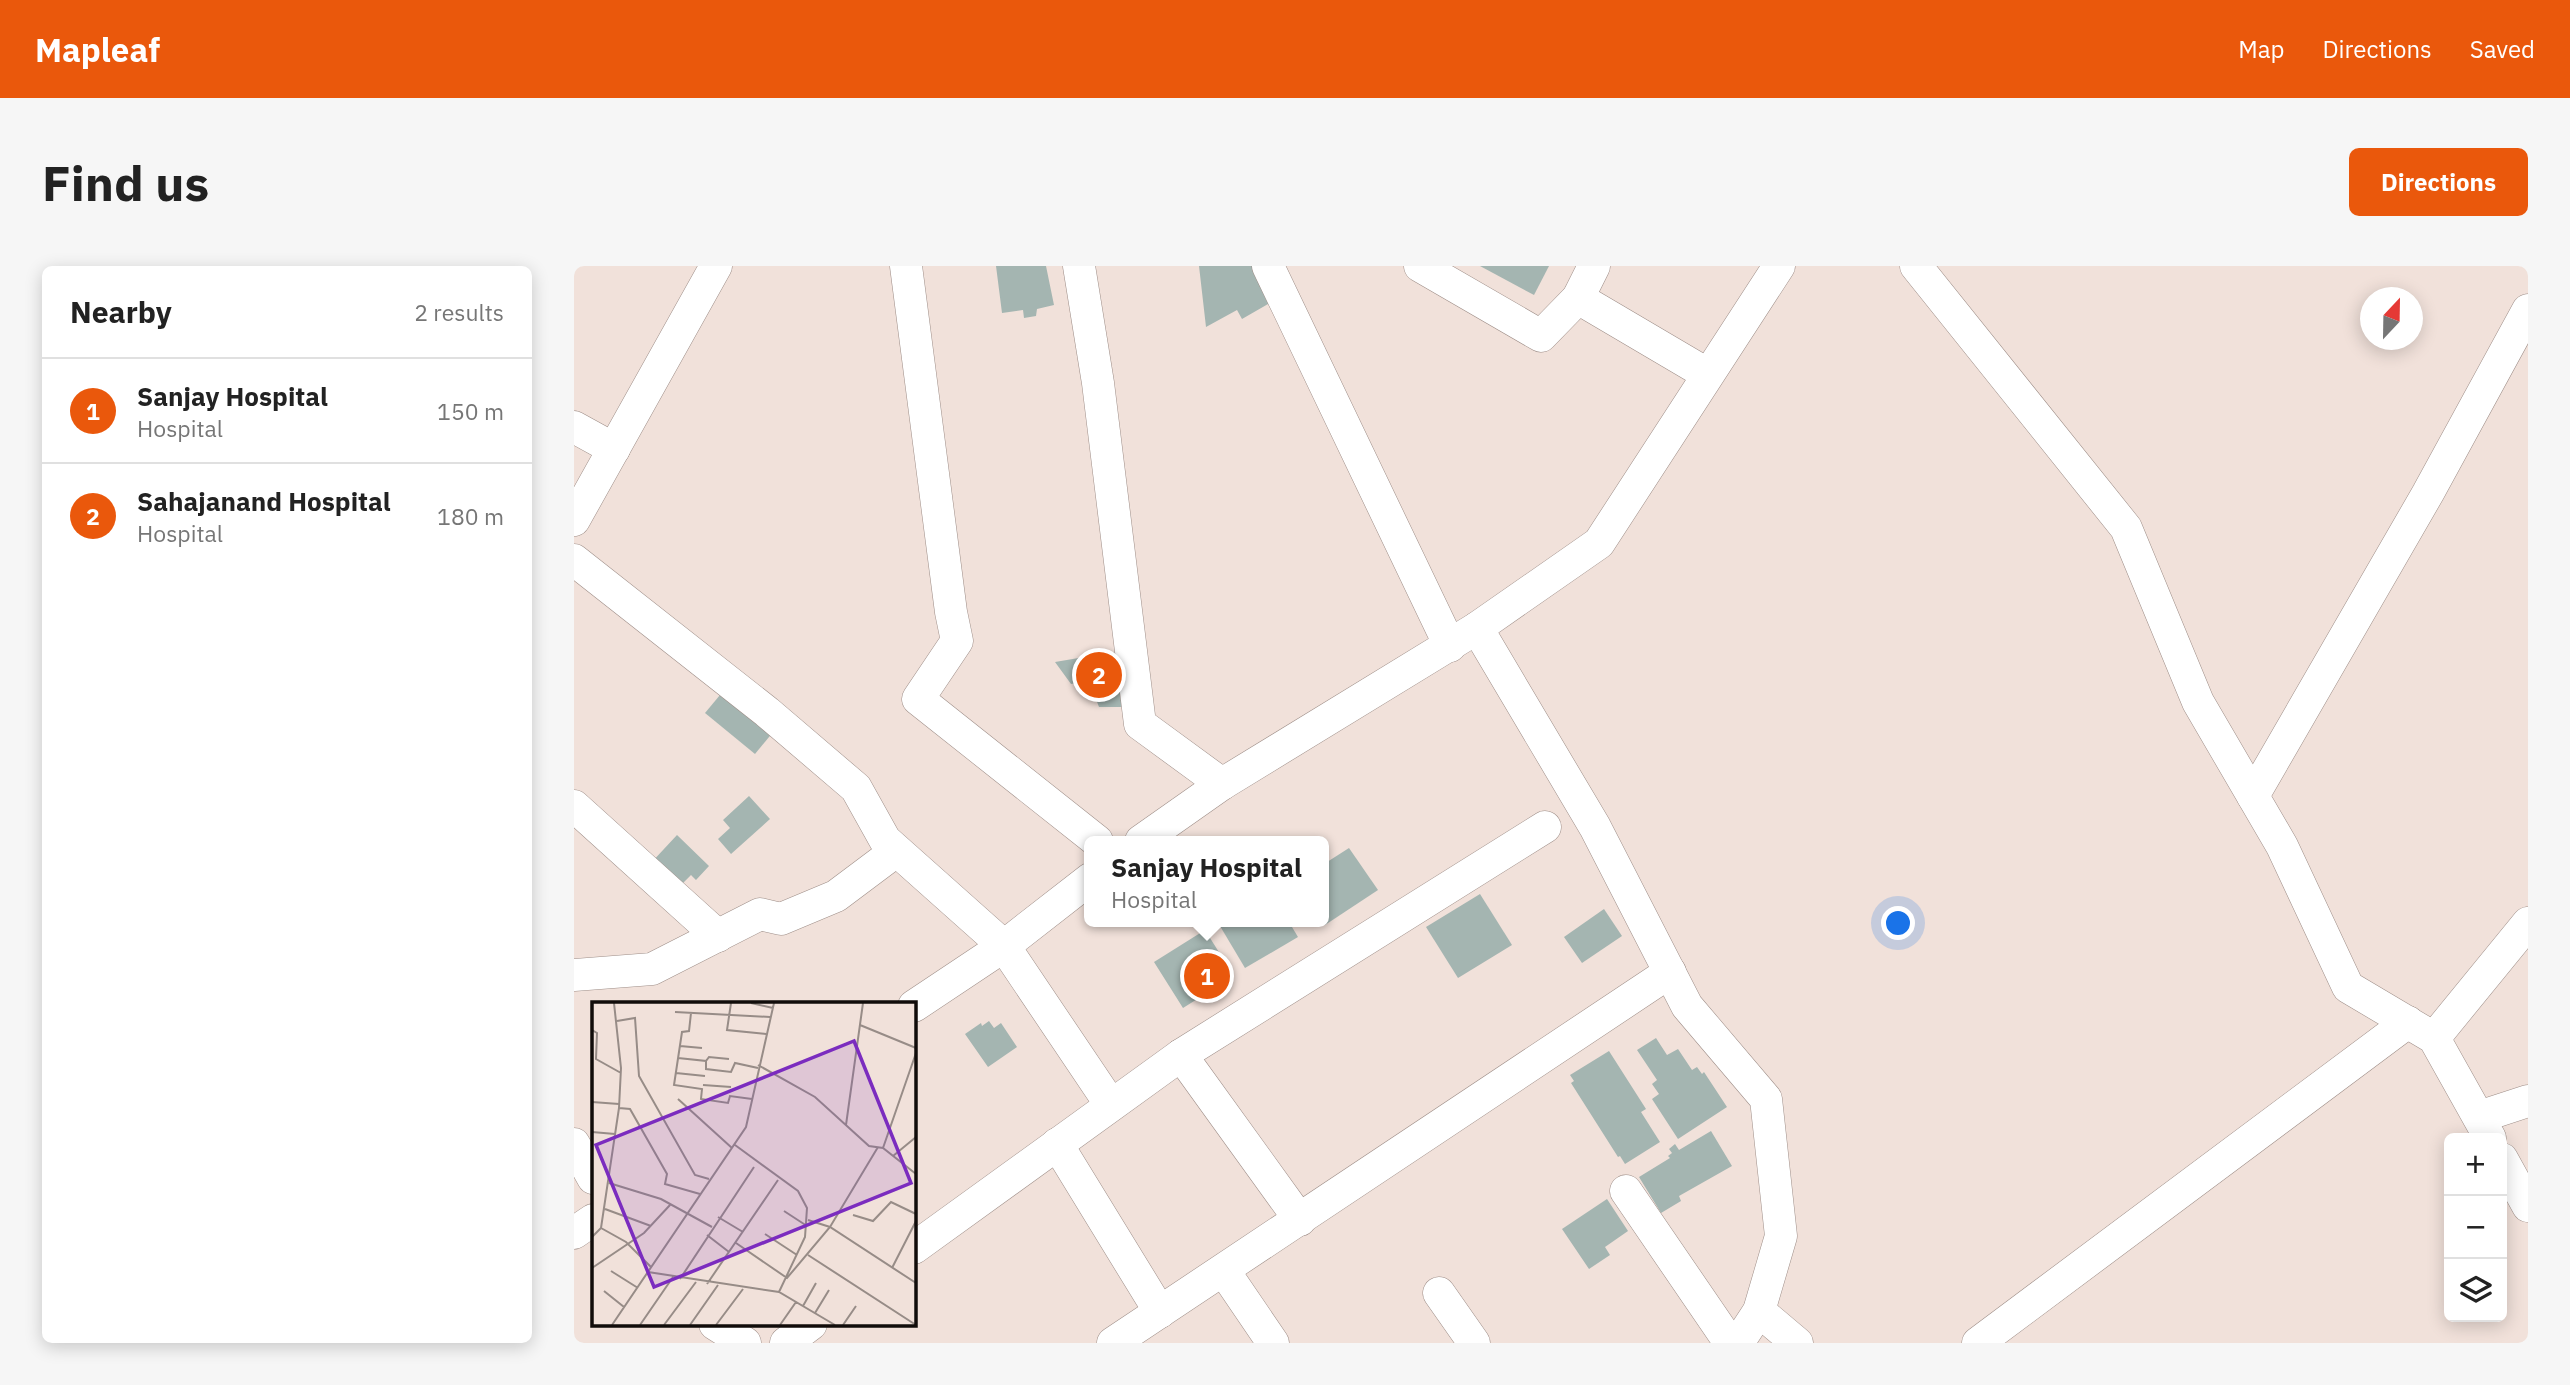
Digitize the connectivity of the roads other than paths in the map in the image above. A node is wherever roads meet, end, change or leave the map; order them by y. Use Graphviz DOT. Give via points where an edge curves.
graph roads {
  1 [pos="716,266"];
  2 [pos="906,266"];
  3 [pos="1079,266"];
  4 [pos="1268,266"];
  5 [pos="1420,266"];
  6 [pos="1594,266"];
  7 [pos="1779,266"];
  8 [pos="1916,266"];
  9 [pos="1578,298"];
  10 [pos="2528,310"];
  11 [pos="1707,374"];
  12 [pos="574,427"];
  13 [pos="614,449"];
  14 [pos="574,520"];
  15 [pos="574,560"];
  16 [pos="1478,628"];
  17 [pos="1450,646"];
  18 [pos="1222,784"];
  19 [pos="2253,796"];
  20 [pos="574,806"];
  21 [pos="1545,827"];
  22 [pos="1091,836"];
  23 [pos="1148,836"];
  24 [pos="896,850"];
  25 [pos="1084,884"];
  26 [pos="2528,923"];
  27 [pos="718,936"];
  28 [pos="1004,946"];
  29 [pos="1670,972"];
  30 [pos="574,975"];
  31 [pos="915,1005"];
  32 [pos="2421,1030"];
  33 [pos="1181,1055"];
  34 [pos="2528,1101"];
  35 [pos="1111,1105"];
  36 [pos="2484,1128"];
  37 [pos="574,1144"];
  38 [pos="1057,1144"];
  39 [pos="2507,1168"];
  40 [pos="592,1176"];
  41 [pos="1626,1191"];
  42 [pos="2528,1206"];
  43 [pos="1300,1220"];
  44 [pos="592,1221"];
  45 [pos="574,1233"];
  46 [pos="592,1244"];
  47 [pos="915,1247"];
  48 [pos="1224,1271"];
  49 [pos="1439,1293"];
  50 [pos="1759,1311"];
  51 [pos="1160,1312"];
  52 [pos="808,1326"];
  53 [pos="786,1343"];
  54 [pos="1113,1343"];
  55 [pos="1273,1343"];
  56 [pos="1474,1343"];
  57 [pos="1730,1343"];
  58 [pos="1738,1343"];
  59 [pos="1797,1343"];
  60 [pos="1978,1343"];
  1 -- 13 [label="street"];
  2 -- 22 [label="street" via="957,641 918,699"];
  3 -- 18 [label="street" via="1140,724"];
  4 -- 17 [label="street"];
  5 -- 9 [label="street" via="1541,336"];
  6 -- 9 [label="street"];
  7 -- 11 [label="street"];
  8 -- 19 [label="street" via="2126,528 2198,702"];
  9 -- 11 [label="street"];
  10 -- 19 [label="street"];
  11 -- 16 [label="street" via="1599,543"];
  12 -- 13 [label="street"];
  13 -- 14 [label="street"];
  15 -- 24 [label="street" via="768,712 856,788 885,840"];
  16 -- 17 [label="street"];
  16 -- 29 [label="street" via="1595,827"];
  17 -- 18 [label="street"];
  18 -- 23 [label="street"];
  19 -- 32 [label="street" via="2282,846 2348,987"];
  20 -- 27 [label="street"];
  21 -- 33 [label="street"];
  24 -- 27 [label="street" via="835,895 781,919 760,914"];
  24 -- 28 [label="street"];
  25 -- 28 [label="street"];
  26 -- 32 [label="street"];
  27 -- 30 [label="street" via="652,969"];
  28 -- 31 [label="street"];
  28 -- 35 [label="street"];
  29 -- 43 [label="street"];
  29 -- 50 [label="street" via="1687,1006 1766,1099 1781,1236"];
  32 -- 36 [label="street"];
  32 -- 60 [label="street"];
  33 -- 35 [label="street"];
  33 -- 43 [label="street"];
  34 -- 36 [label="street"];
  35 -- 38 [label="street"];
  37 -- 40 [label="street"];
  38 -- 47 [label="street"];
  38 -- 51 [label="street"];
  39 -- 42 [label="street"];
  41 -- 57 [label="street"];
  43 -- 48 [label="street"];
  44 -- 45 [label="street"];
  45 -- 46 [label="street"];
  48 -- 51 [label="street"];
  48 -- 55 [label="street"];
  49 -- 56 [label="street"];
  50 -- 58 [label="street"];
  50 -- 59 [label="street"];
  51 -- 54 [label="street"];
  52 -- 53 [label="street"];
}
